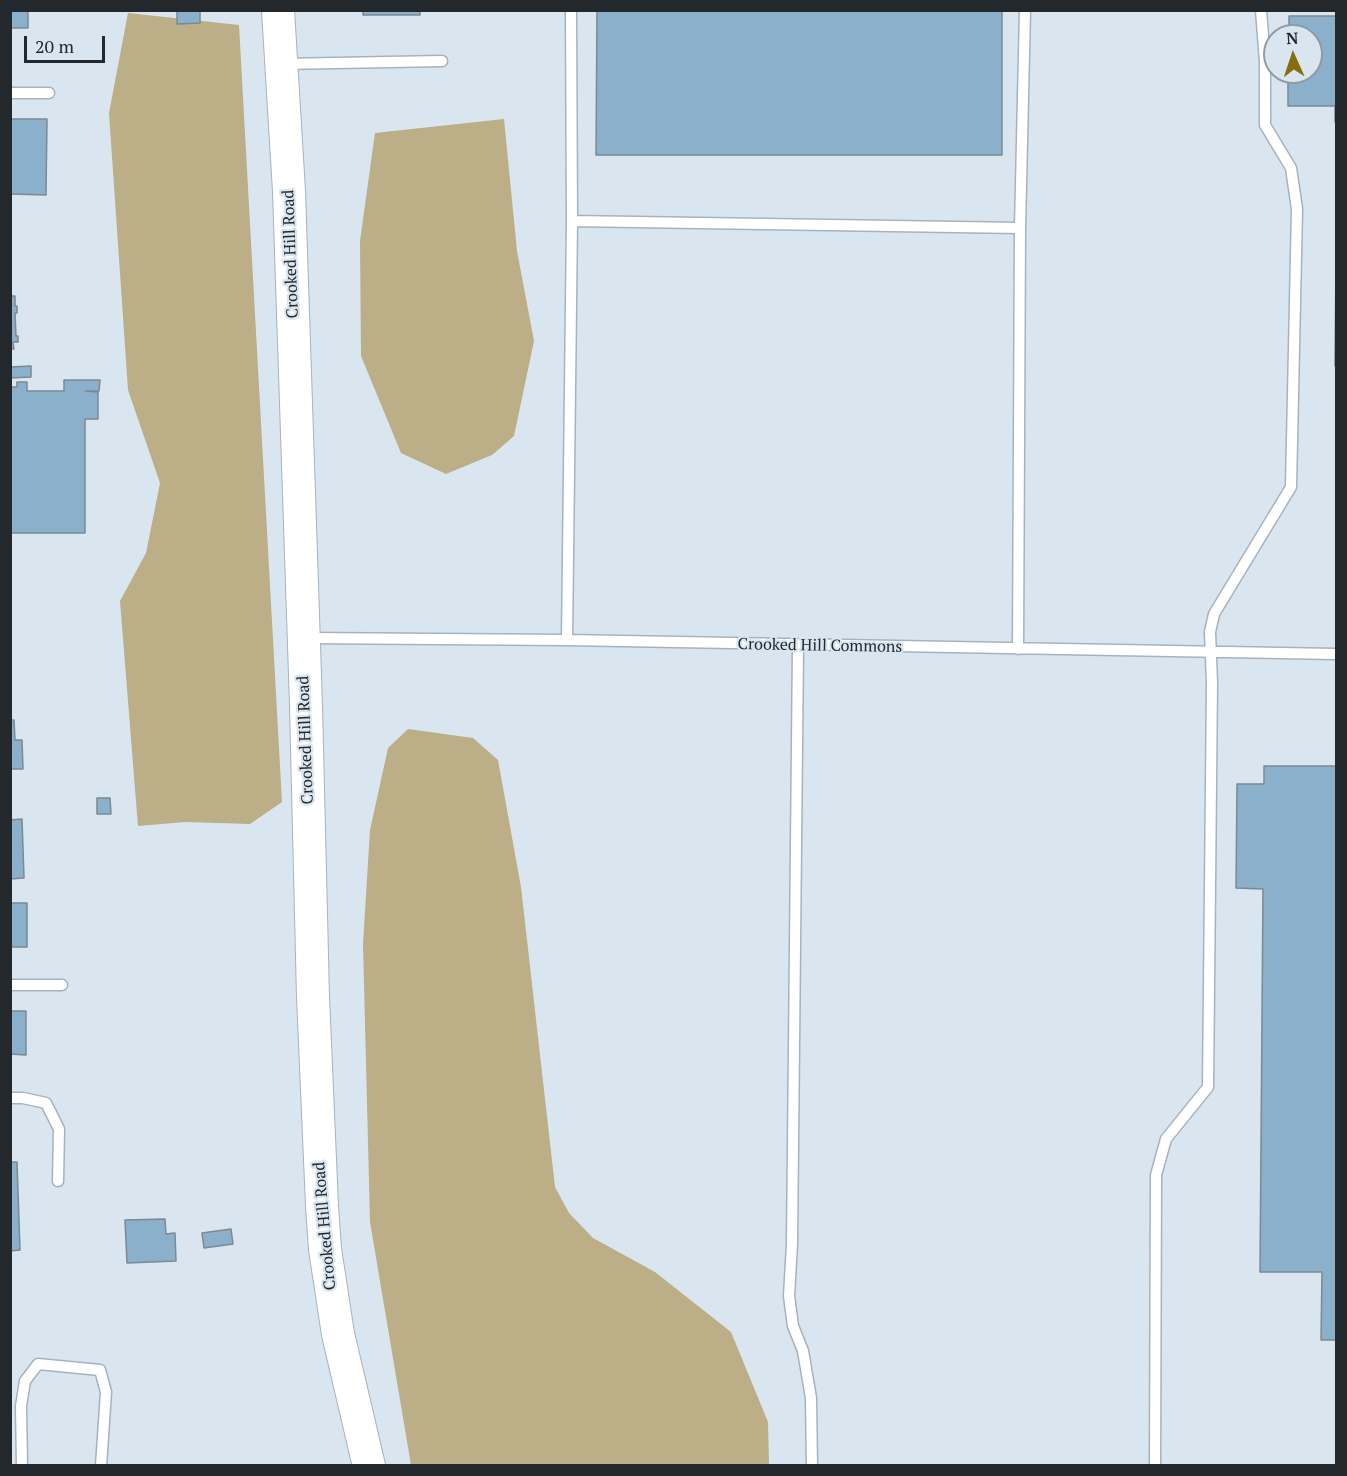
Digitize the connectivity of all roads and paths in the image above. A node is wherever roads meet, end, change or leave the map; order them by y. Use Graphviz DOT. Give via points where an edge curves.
graph roads {
  1 [pos="278,10"];
  2 [pos="571,10"];
  3 [pos="1025,10"];
  4 [pos="1262,10"];
  5 [pos="442,62"];
  6 [pos="282,63"];
  7 [pos="10,93"];
  8 [pos="49,93"];
  9 [pos="572,221"];
  10 [pos="1020,228"];
  11 [pos="304,638"];
  12 [pos="567,640"];
  13 [pos="798,645"];
  14 [pos="1018,649"];
  15 [pos="1210,652"];
  16 [pos="1336,654"];
  17 [pos="10,985"];
  18 [pos="62,985"];
  19 [pos="10,1098"];
  20 [pos="58,1181"];
  21 [pos="22,1466"];
  22 [pos="102,1466"];
  23 [pos="369,1466"];
  24 [pos="812,1466"];
  25 [pos="1155,1466"];
  1 -- 6 [label="main road, Crooked Hill Road"];
  2 -- 9 [label="lane"];
  3 -- 10 [label="lane"];
  4 -- 15 [label="lane" via="1264,125 1291,168 1297,208 1291,487 1214,614"];
  5 -- 6 [label="lane"];
  6 -- 11 [label="main road, Crooked Hill Road"];
  7 -- 8 [label="lane"];
  9 -- 10 [label="lane"];
  9 -- 12 [label="lane"];
  10 -- 14 [label="lane"];
  11 -- 12 [label="lane, Crooked Hill Commons"];
  11 -- 23 [label="main road, Crooked Hill Road" via="313,997 325,1249 338,1334"];
  12 -- 13 [label="lane, Crooked Hill Commons"];
  13 -- 14 [label="lane, Crooked Hill Commons"];
  13 -- 24 [label="lane" via="789,1296 811,1398"];
  14 -- 15 [label="lane, Crooked Hill Commons"];
  15 -- 16 [label="lane, Crooked Hill Commons"];
  15 -- 25 [label="lane" via="1208,1087 1166,1139 1156,1175"];
  17 -- 18 [label="lane"];
  19 -- 20 [label="lane" via="46,1104 59,1129"];
  21 -- 22 [label="lane" via="24,1381 38,1364 100,1371 106,1392"];
}
